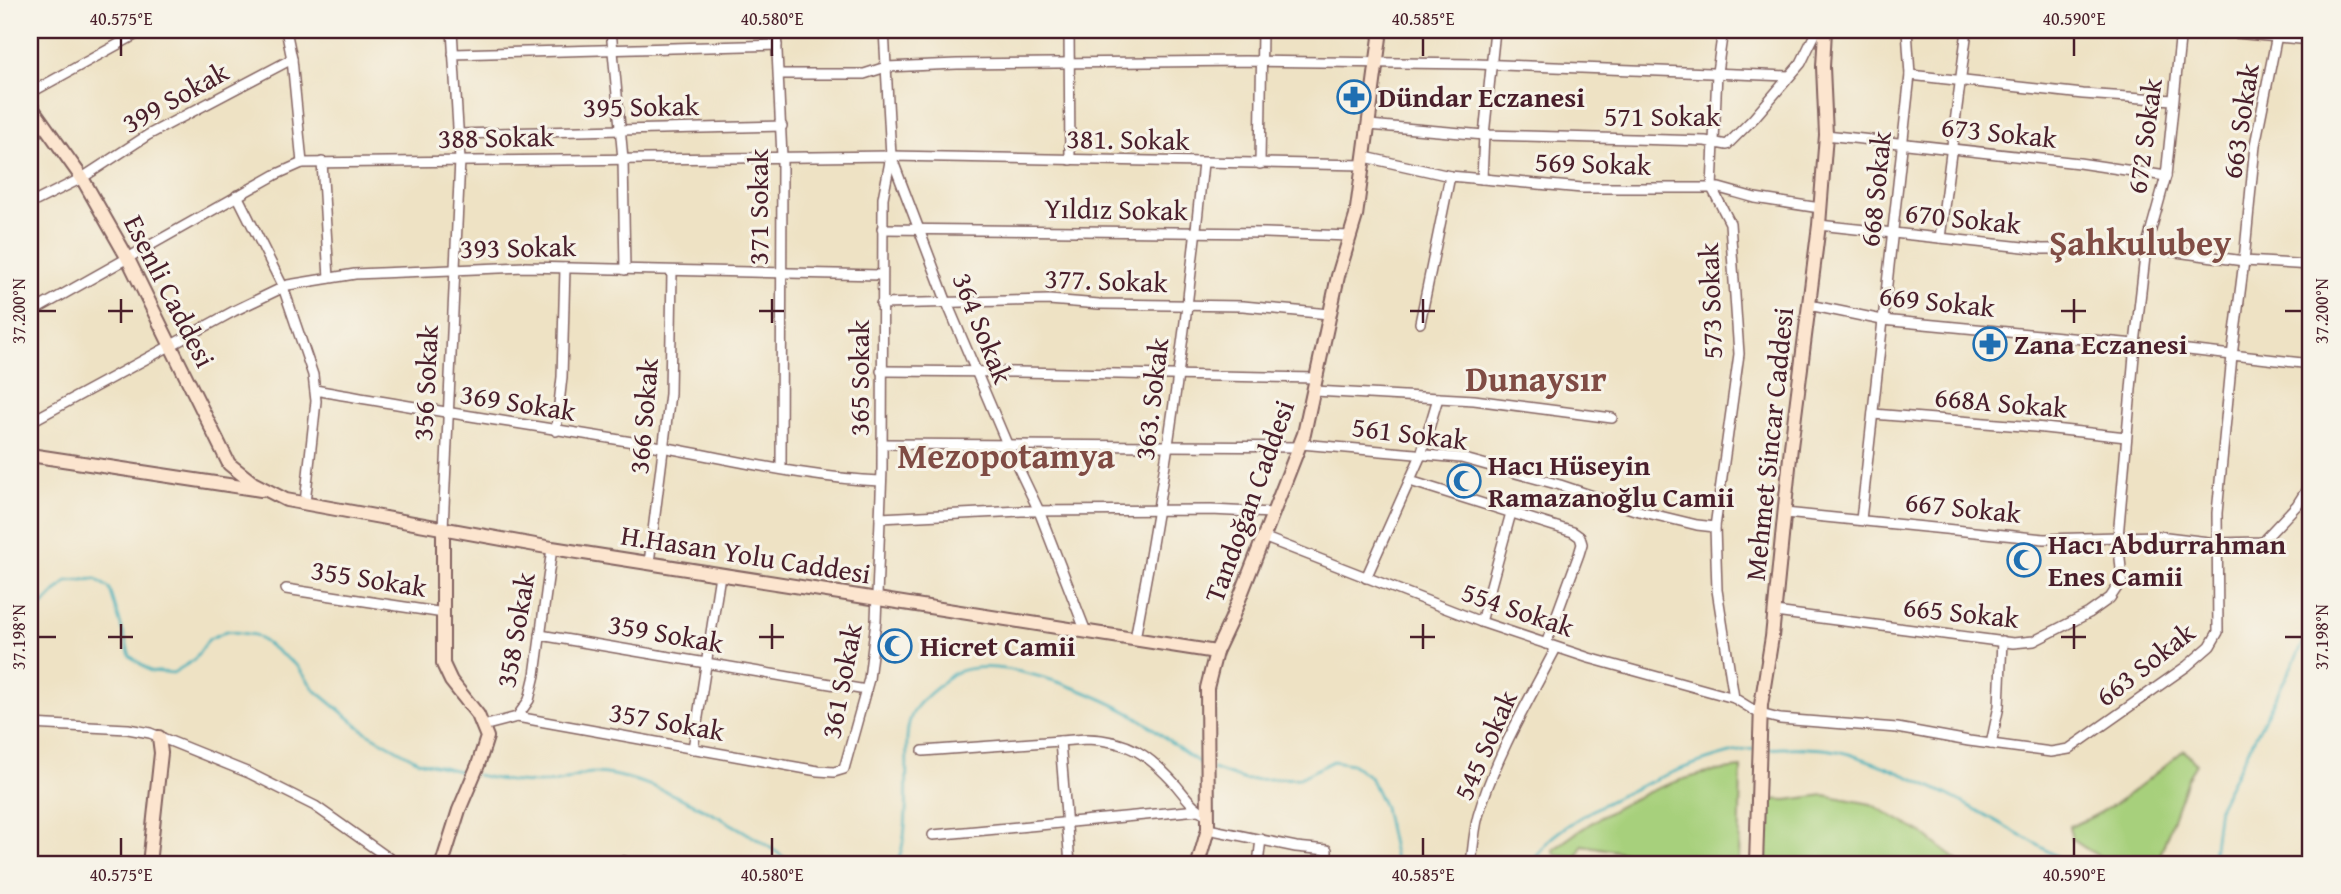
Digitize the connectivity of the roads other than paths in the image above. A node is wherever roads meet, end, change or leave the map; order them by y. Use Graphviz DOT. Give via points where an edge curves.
graph roads {
  1 [pos="144,30"];
  2 [pos="286,30"];
  3 [pos="452,30"];
  4 [pos="611,30"];
  5 [pos="776,30"];
  6 [pos="884,30"];
  7 [pos="1069,30"];
  8 [pos="1262,30"];
  9 [pos="1381,30"];
  10 [pos="1495,30"];
  11 [pos="1723,30"];
  12 [pos="1817,30"];
  13 [pos="1825,30"];
  14 [pos="1907,30"];
  15 [pos="1967,30"];
  16 [pos="2181,30"];
  17 [pos="2203,30"];
  18 [pos="2278,34"];
  19 [pos="2311,40"];
  20 [pos="777,45"];
  21 [pos="612,51"];
  22 [pos="453,54"];
  23 [pos="292,59"];
  24 [pos="1262,61"];
  25 [pos="1377,62"];
  26 [pos="1069,63"];
  27 [pos="1492,65"];
  28 [pos="886,67"];
  29 [pos="1717,72"];
  30 [pos="779,74"];
  31 [pos="1910,75"];
  32 [pos="1789,76"];
  33 [pos="1959,80"];
  34 [pos="30,93"];
  35 [pos="2174,100"];
  36 [pos="30,105"];
  37 [pos="1370,125"];
  38 [pos="782,126"];
  39 [pos="621,129"];
  40 [pos="458,134"];
  41 [pos="1484,135"];
  42 [pos="1826,135"];
  43 [pos="1714,142"];
  44 [pos="1902,145"];
  45 [pos="1952,150"];
  46 [pos="891,156"];
  47 [pos="782,157"];
  48 [pos="623,159"];
  49 [pos="460,160"];
  50 [pos="1070,160"];
  51 [pos="1364,161"];
  52 [pos="322,162"];
  53 [pos="302,163"];
  54 [pos="1203,163"];
  55 [pos="1260,164"];
  56 [pos="1450,176"];
  57 [pos="2166,176"];
  58 [pos="82,178"];
  59 [pos="1482,179"];
  60 [pos="1712,188"];
  61 [pos="237,195"];
  62 [pos="30,204"];
  63 [pos="1820,208"];
  64 [pos="1819,225"];
  65 [pos="882,229"];
  66 [pos="921,230"];
  67 [pos="1196,232"];
  68 [pos="1894,233"];
  69 [pos="1350,236"];
  70 [pos="1940,238"];
  71 [pos="2146,248"];
  72 [pos="127,257"];
  73 [pos="2244,261"];
  74 [pos="2311,265"];
  75 [pos="565,268"];
  76 [pos="453,270"];
  77 [pos="625,270"];
  78 [pos="672,271"];
  79 [pos="781,274"];
  80 [pos="881,275"];
  81 [pos="329,278"];
  82 [pos="283,287"];
  83 [pos="947,303"];
  84 [pos="881,304"];
  85 [pos="1186,305"];
  86 [pos="1809,305"];
  87 [pos="30,313"];
  88 [pos="1329,314"];
  89 [pos="1882,320"];
  90 [pos="1420,323"];
  91 [pos="2135,344"];
  92 [pos="171,345"];
  93 [pos="2232,356"];
  94 [pos="2311,365"];
  95 [pos="881,371"];
  96 [pos="976,371"];
  97 [pos="1176,374"];
  98 [pos="1316,385"];
  99 [pos="315,390"];
  100 [pos="1438,398"];
  101 [pos="448,414"];
  102 [pos="1873,414"];
  103 [pos="1612,418"];
  104 [pos="30,422"];
  105 [pos="556,431"];
  106 [pos="2126,437"];
  107 [pos="881,444"];
  108 [pos="1007,444"];
  109 [pos="1169,445"];
  110 [pos="1300,445"];
  111 [pos="664,448"];
  112 [pos="30,454"];
  113 [pos="1421,455"];
  114 [pos="781,468"];
  115 [pos="881,481"];
  116 [pos="1410,481"];
  117 [pos="2311,483"];
  118 [pos="271,492"];
  119 [pos="306,503"];
  120 [pos="1160,510"];
  121 [pos="1039,511"];
  122 [pos="1272,513"];
  123 [pos="1511,513"];
  124 [pos="1785,513"];
  125 [pos="880,518"];
  126 [pos="1861,520"];
  127 [pos="1715,527"];
  128 [pos="443,528"];
  129 [pos="1263,537"];
  130 [pos="2118,537"];
  131 [pos="2217,543"];
  132 [pos="552,548"];
  133 [pos="649,564"];
  134 [pos="720,575"];
  135 [pos="1366,578"];
  136 [pos="286,589"];
  137 [pos="877,600"];
  138 [pos="1775,612"];
  139 [pos="444,613"];
  140 [pos="1481,622"];
  141 [pos="1086,632"];
  142 [pos="540,635"];
  143 [pos="1135,639"];
  144 [pos="2002,641"];
  145 [pos="1546,645"];
  146 [pos="1556,648"];
  147 [pos="1216,652"];
  148 [pos="708,663"];
  149 [pos="866,690"];
  150 [pos="1734,698"];
  151 [pos="1760,714"];
  152 [pos="517,717"];
  153 [pos="30,724"];
  154 [pos="482,726"];
  155 [pos="159,737"];
  156 [pos="1060,741"];
  157 [pos="1991,744"];
  158 [pos="693,749"];
  159 [pos="923,751"];
  160 [pos="844,769"];
  161 [pos="1203,813"];
  162 [pos="1067,823"];
  163 [pos="1208,829"];
  164 [pos="933,835"];
  165 [pos="1261,839"];
  166 [pos="1327,860"];
  167 [pos="149,864"];
  168 [pos="397,864"];
  169 [pos="442,864"];
  170 [pos="1070,864"];
  171 [pos="1198,864"];
  172 [pos="1258,864"];
  173 [pos="1471,864"];
  174 [pos="1756,864"];
  1 -- 34 [label="street"];
  2 -- 23 [label="street"];
  3 -- 22 [label="street, 356 Sokak"];
  4 -- 21 [label="street"];
  5 -- 20 [label="street, 371 Sokak"];
  6 -- 28 [label="street, 364 Sokak"];
  7 -- 26 [label="street"];
  8 -- 24 [label="street"];
  9 -- 25 [label="street, Tandoğan Caddesi"];
  10 -- 27 [label="street"];
  11 -- 29 [label="street, 573 Sokak"];
  12 -- 32 [label="street, 571 Sokak"];
  13 -- 42 [label="street, Mehmet Sincar Caddesi"];
  14 -- 31 [label="street, 668 Sokak"];
  15 -- 33 [label="street"];
  16 -- 35 [label="street, 672 Sokak"];
  17 -- 18 [label="street"];
  18 -- 19 [label="street"];
  18 -- 73 [label="street, 663 Sokak" via="2255,145"];
  20 -- 21 [label="street"];
  20 -- 30 [label="street, 371 Sokak"];
  21 -- 22 [label="street"];
  21 -- 39 [label="street"];
  22 -- 40 [label="street, 356 Sokak"];
  23 -- 53 [label="street"];
  23 -- 58 [label="street, 399 Sokak" via="148,135"];
  24 -- 25 [label="street"];
  24 -- 26 [label="street"];
  24 -- 55 [label="street"];
  25 -- 27 [label="street"];
  25 -- 37 [label="street, Tandoğan Caddesi"];
  26 -- 28 [label="street"];
  26 -- 50 [label="street"];
  27 -- 29 [label="street"];
  27 -- 41 [label="street"];
  28 -- 30 [label="street" via="864,74"];
  28 -- 46 [label="street, 364 Sokak"];
  29 -- 32 [label="street"];
  29 -- 43 [label="street, 573 Sokak"];
  30 -- 38 [label="street, 371 Sokak"];
  31 -- 33 [label="street"];
  31 -- 44 [label="street, 668 Sokak"];
  32 -- 43 [label="street, 571 Sokak" via="1727,145"];
  33 -- 35 [label="street"];
  33 -- 45 [label="street"];
  35 -- 57 [label="street, 672 Sokak"];
  36 -- 58 [label="street, Esenli Caddesi"];
  37 -- 41 [label="street, 571 Sokak"];
  37 -- 51 [label="street, Tandoğan Caddesi"];
  38 -- 39 [label="street, 395 Sokak"];
  38 -- 47 [label="street, 371 Sokak"];
  39 -- 40 [label="street, 395 Sokak"];
  39 -- 48 [label="street"];
  40 -- 49 [label="street, 356 Sokak"];
  41 -- 43 [label="street, 571 Sokak"];
  41 -- 59 [label="street"];
  42 -- 44 [label="street, 673 Sokak"];
  42 -- 63 [label="street, Mehmet Sincar Caddesi"];
  43 -- 60 [label="street, 573 Sokak"];
  44 -- 45 [label="street, 673 Sokak"];
  44 -- 68 [label="street, 668 Sokak"];
  45 -- 57 [label="street, 673 Sokak"];
  45 -- 70 [label="street"];
  46 -- 47 [label="street, 388 Sokak"];
  46 -- 50 [label="street, 381. Sokak"];
  46 -- 65 [label="street, 365 Sokak"];
  46 -- 66 [label="street, 364 Sokak"];
  47 -- 48 [label="street, 388 Sokak"];
  47 -- 79 [label="street, 371 Sokak"];
  48 -- 49 [label="street, 388 Sokak"];
  48 -- 77 [label="street"];
  49 -- 52 [label="street, 388 Sokak"];
  49 -- 76 [label="street, 356 Sokak"];
  50 -- 54 [label="street, 381. Sokak"];
  51 -- 55 [label="street, 381. Sokak"];
  51 -- 56 [label="street, 569 Sokak"];
  51 -- 69 [label="street, Tandoğan Caddesi"];
  52 -- 53 [label="street, 388 Sokak"];
  52 -- 81 [label="street"];
  53 -- 61 [label="street, 388 Sokak"];
  54 -- 55 [label="street, 381. Sokak"];
  54 -- 67 [label="street, 363. Sokak"];
  56 -- 59 [label="street, 569 Sokak"];
  56 -- 90 [label="street"];
  57 -- 71 [label="street, 672 Sokak"];
  58 -- 62 [label="street, 399 Sokak"];
  58 -- 72 [label="street, Esenli Caddesi"];
  59 -- 60 [label="street, 569 Sokak" via="1582,188"];
  60 -- 63 [label="street, 569 Sokak"];
  60 -- 127 [label="street, 573 Sokak" via="1730,223 1739,354"];
  61 -- 72 [label="street, 388 Sokak"];
  61 -- 82 [label="street"];
  63 -- 64 [label="street, Mehmet Sincar Caddesi"];
  64 -- 68 [label="street, 670 Sokak"];
  64 -- 86 [label="street, Mehmet Sincar Caddesi"];
  65 -- 66 [label="street, Yıldız Sokak"];
  65 -- 80 [label="street, 365 Sokak"];
  66 -- 67 [label="street, Yıldız Sokak"];
  66 -- 83 [label="street, 364 Sokak"];
  67 -- 69 [label="street, Yıldız Sokak"];
  67 -- 85 [label="street, 363. Sokak"];
  68 -- 70 [label="street, 670 Sokak"];
  68 -- 89 [label="street, 668 Sokak"];
  69 -- 88 [label="street, Tandoğan Caddesi"];
  70 -- 71 [label="street, 670 Sokak" via="2042,249"];
  71 -- 73 [label="street, 670 Sokak"];
  71 -- 91 [label="street, 672 Sokak"];
  72 -- 87 [label="street, 388 Sokak"];
  72 -- 92 [label="street, Esenli Caddesi"];
  73 -- 74 [label="street, 670 Sokak"];
  73 -- 93 [label="street, 663 Sokak"];
  75 -- 76 [label="street, 393 Sokak"];
  75 -- 77 [label="street, 393 Sokak"];
  75 -- 105 [label="street"];
  76 -- 81 [label="street, 393 Sokak"];
  76 -- 101 [label="street, 356 Sokak"];
  77 -- 78 [label="street, 393 Sokak"];
  78 -- 79 [label="street, 393 Sokak"];
  78 -- 111 [label="street, 366 Sokak" via="671,382"];
  79 -- 80 [label="street, 393 Sokak"];
  79 -- 114 [label="street, 371 Sokak"];
  80 -- 84 [label="street, 365 Sokak"];
  81 -- 82 [label="street, 393 Sokak"];
  82 -- 92 [label="street, 393 Sokak"];
  82 -- 99 [label="street"];
  83 -- 84 [label="street, 377. Sokak"];
  83 -- 85 [label="street, 377. Sokak" via="1049,300"];
  83 -- 96 [label="street, 364 Sokak"];
  84 -- 95 [label="street, 365 Sokak"];
  85 -- 88 [label="street, 377. Sokak"];
  85 -- 97 [label="street, 363. Sokak"];
  86 -- 89 [label="street, 669 Sokak"];
  86 -- 124 [label="street, Mehmet Sincar Caddesi"];
  88 -- 98 [label="street, Tandoğan Caddesi"];
  89 -- 91 [label="street, 669 Sokak"];
  89 -- 102 [label="street, 668 Sokak"];
  91 -- 93 [label="street, 669 Sokak"];
  91 -- 106 [label="street, 672 Sokak"];
  92 -- 104 [label="street, 393 Sokak"];
  92 -- 118 [label="street, Esenli Caddesi" via="229,464"];
  93 -- 94 [label="street, 669 Sokak"];
  93 -- 131 [label="street, 663 Sokak"];
  95 -- 96 [label="street"];
  95 -- 107 [label="street, 365 Sokak"];
  96 -- 97 [label="street"];
  96 -- 108 [label="street, 364 Sokak"];
  97 -- 98 [label="street"];
  97 -- 109 [label="street, 363. Sokak"];
  98 -- 100 [label="street"];
  98 -- 110 [label="street, Tandoğan Caddesi"];
  99 -- 101 [label="street, 369 Sokak"];
  99 -- 119 [label="street"];
  100 -- 103 [label="street"];
  100 -- 113 [label="street"];
  101 -- 105 [label="street, 369 Sokak"];
  101 -- 128 [label="street, 356 Sokak"];
  102 -- 106 [label="street, 668A Sokak"];
  102 -- 126 [label="street, 668 Sokak"];
  105 -- 111 [label="street, 369 Sokak"];
  106 -- 130 [label="street, 665 Sokak"];
  107 -- 108 [label="street, 561 Sokak"];
  107 -- 115 [label="street, 365 Sokak"];
  108 -- 109 [label="street, 561 Sokak"];
  108 -- 121 [label="street, 364 Sokak"];
  109 -- 110 [label="street, 561 Sokak"];
  109 -- 120 [label="street, 363. Sokak"];
  110 -- 113 [label="street, 561 Sokak"];
  110 -- 122 [label="street, Tandoğan Caddesi"];
  111 -- 114 [label="street, 369 Sokak"];
  111 -- 133 [label="street, 366 Sokak"];
  112 -- 118 [label="street"];
  113 -- 116 [label="street"];
  113 -- 127 [label="street, 561 Sokak" via="1461,458 1635,510"];
  114 -- 115 [label="street, 369 Sokak"];
  115 -- 125 [label="street, 365 Sokak"];
  116 -- 123 [label="street"];
  116 -- 135 [label="street"];
  117 -- 131 [label="street, 667 Sokak" via="2262,542"];
  118 -- 119 [label="street, H.Hasan Yolu Caddesi"];
  119 -- 128 [label="street, H.Hasan Yolu Caddesi"];
  120 -- 121 [label="street"];
  120 -- 122 [label="street"];
  120 -- 143 [label="street, 363. Sokak"];
  121 -- 125 [label="street"];
  121 -- 141 [label="street, 364 Sokak"];
  122 -- 129 [label="street, Tandoğan Caddesi"];
  123 -- 140 [label="street"];
  123 -- 145 [label="street" via="1573,532 1582,544"];
  124 -- 126 [label="street, 667 Sokak"];
  124 -- 138 [label="street, Mehmet Sincar Caddesi"];
  125 -- 137 [label="street, 365 Sokak"];
  126 -- 130 [label="street, 667 Sokak" via="2045,538"];
  127 -- 150 [label="street, 573 Sokak" via="1717,590"];
  128 -- 132 [label="street, H.Hasan Yolu Caddesi"];
  128 -- 139 [label="street, 356 Sokak"];
  129 -- 135 [label="street, 554 Sokak"];
  129 -- 147 [label="street, Tandoğan Caddesi"];
  130 -- 131 [label="street, 667 Sokak"];
  130 -- 144 [label="street, 665 Sokak" via="2122,580 2110,598 2034,641"];
  131 -- 157 [label="street, 663 Sokak" via="2218,632 2195,660 2068,749 2051,752"];
  132 -- 133 [label="street, H.Hasan Yolu Caddesi"];
  132 -- 142 [label="street, 358 Sokak"];
  133 -- 134 [label="street, H.Hasan Yolu Caddesi"];
  134 -- 137 [label="street, H.Hasan Yolu Caddesi"];
  134 -- 148 [label="street"];
  135 -- 140 [label="street, 554 Sokak"];
  136 -- 139 [label="street, 355 Sokak"];
  137 -- 141 [label="street, H.Hasan Yolu Caddesi"];
  137 -- 149 [label="street, 361 Sokak"];
  138 -- 144 [label="street, 665 Sokak"];
  138 -- 151 [label="street, Mehmet Sincar Caddesi"];
  139 -- 154 [label="street, 356 Sokak" via="443,664"];
  140 -- 145 [label="street, 554 Sokak"];
  141 -- 143 [label="street, H.Hasan Yolu Caddesi"];
  142 -- 148 [label="street, 359 Sokak"];
  142 -- 152 [label="street, 358 Sokak" via="529,700"];
  143 -- 147 [label="street, H.Hasan Yolu Caddesi"];
  144 -- 157 [label="street" via="1999,706"];
  145 -- 146 [label="street, 554 Sokak"];
  146 -- 150 [label="street, 554 Sokak"];
  146 -- 173 [label="street, 545 Sokak" via="1491,778 1478,818"];
  147 -- 161 [label="street, Tandoğan Caddesi" via="1207,688"];
  148 -- 149 [label="street, 359 Sokak"];
  148 -- 158 [label="street"];
  149 -- 160 [label="street, 361 Sokak"];
  150 -- 151 [label="street, 554 Sokak"];
  151 -- 157 [label="street, 663 Sokak" via="1897,728"];
  151 -- 174 [label="street, Mehmet Sincar Caddesi"];
  152 -- 154 [label="street, 357 Sokak"];
  152 -- 158 [label="street, 357 Sokak"];
  153 -- 155 [label="street" via="128,729"];
  154 -- 169 [label="street" via="487,737"];
  155 -- 167 [label="street"];
  155 -- 168 [label="street" via="315,806"];
  156 -- 159 [label="street"];
  156 -- 161 [label="street" via="1112,740 1134,748"];
  156 -- 162 [label="street"];
  158 -- 160 [label="street, 357 Sokak" via="818,771"];
  161 -- 162 [label="street"];
  161 -- 163 [label="street, Tandoğan Caddesi"];
  162 -- 164 [label="street"];
  162 -- 170 [label="street"];
  163 -- 165 [label="street"];
  163 -- 171 [label="street, Tandoğan Caddesi"];
  165 -- 166 [label="street" via="1327,850"];
  165 -- 172 [label="street"];
}
